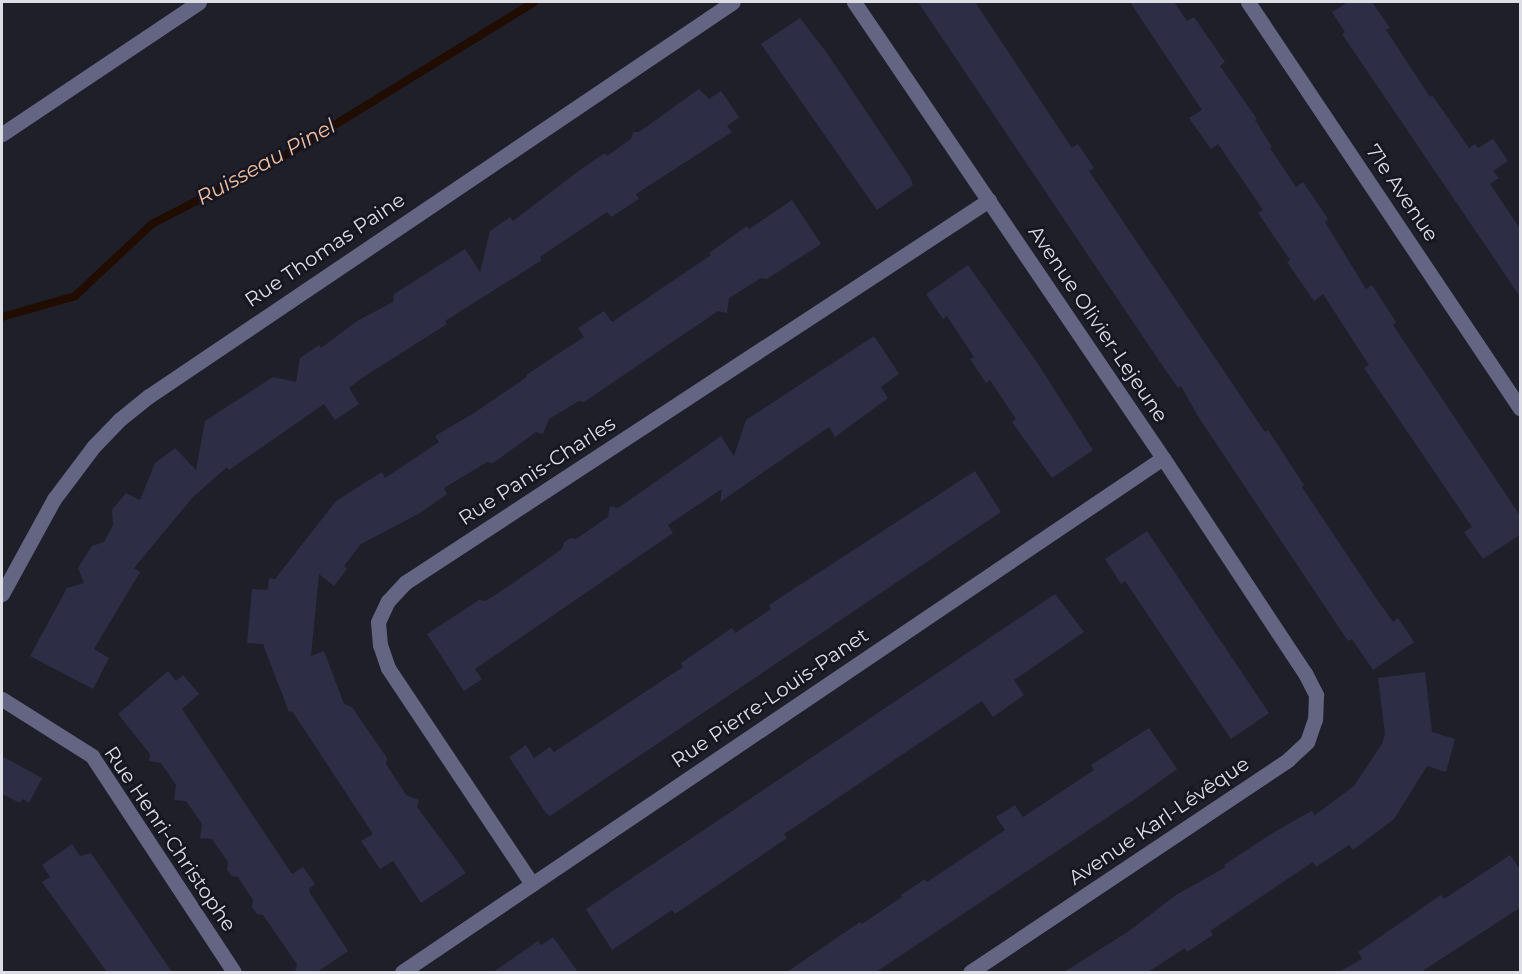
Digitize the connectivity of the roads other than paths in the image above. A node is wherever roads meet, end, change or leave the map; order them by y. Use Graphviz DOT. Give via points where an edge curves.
graph roads {
  1 [pos="193,2"];
  2 [pos="199,2"];
  3 [pos="733,2"];
  4 [pos="854,2"];
  5 [pos="1248,2"];
  6 [pos="171,21"];
  7 [pos="2,134"];
  8 [pos="989,200"];
  9 [pos="1521,408"];
  10 [pos="1163,458"];
  11 [pos="2,594"];
  12 [pos="1305,673"];
  13 [pos="2,699"];
  14 [pos="531,884"];
  15 [pos="234,972"];
  16 [pos="402,972"];
  17 [pos="970,972"];
  1 -- 6 [label="street"];
  2 -- 6 [label="street"];
  3 -- 11 [label="street, Rue Thomas Paine" via="119,420 94,446 54,500"];
  4 -- 8 [label="street, Avenue Olivier-Lejeune"];
  5 -- 9 [label="street, 71e Avenue"];
  6 -- 7 [label="street"];
  8 -- 10 [label="street, Avenue Olivier-Lejeune"];
  8 -- 14 [label="street, Rue Panis-Charles" via="406,582 388,601 378,622 388,668"];
  10 -- 12 [label="street, Avenue Olivier-Lejeune"];
  10 -- 14 [label="street, Rue Pierre-Louis-Panet"];
  12 -- 17 [label="street, Avenue Karl-Lévêque" via="1316,695 1315,719 1307,742 1288,760"];
  13 -- 15 [label="street, Rue Henri-Christophe" via="92,756"];
  14 -- 16 [label="street, Rue Pierre-Louis-Panet"];
}
